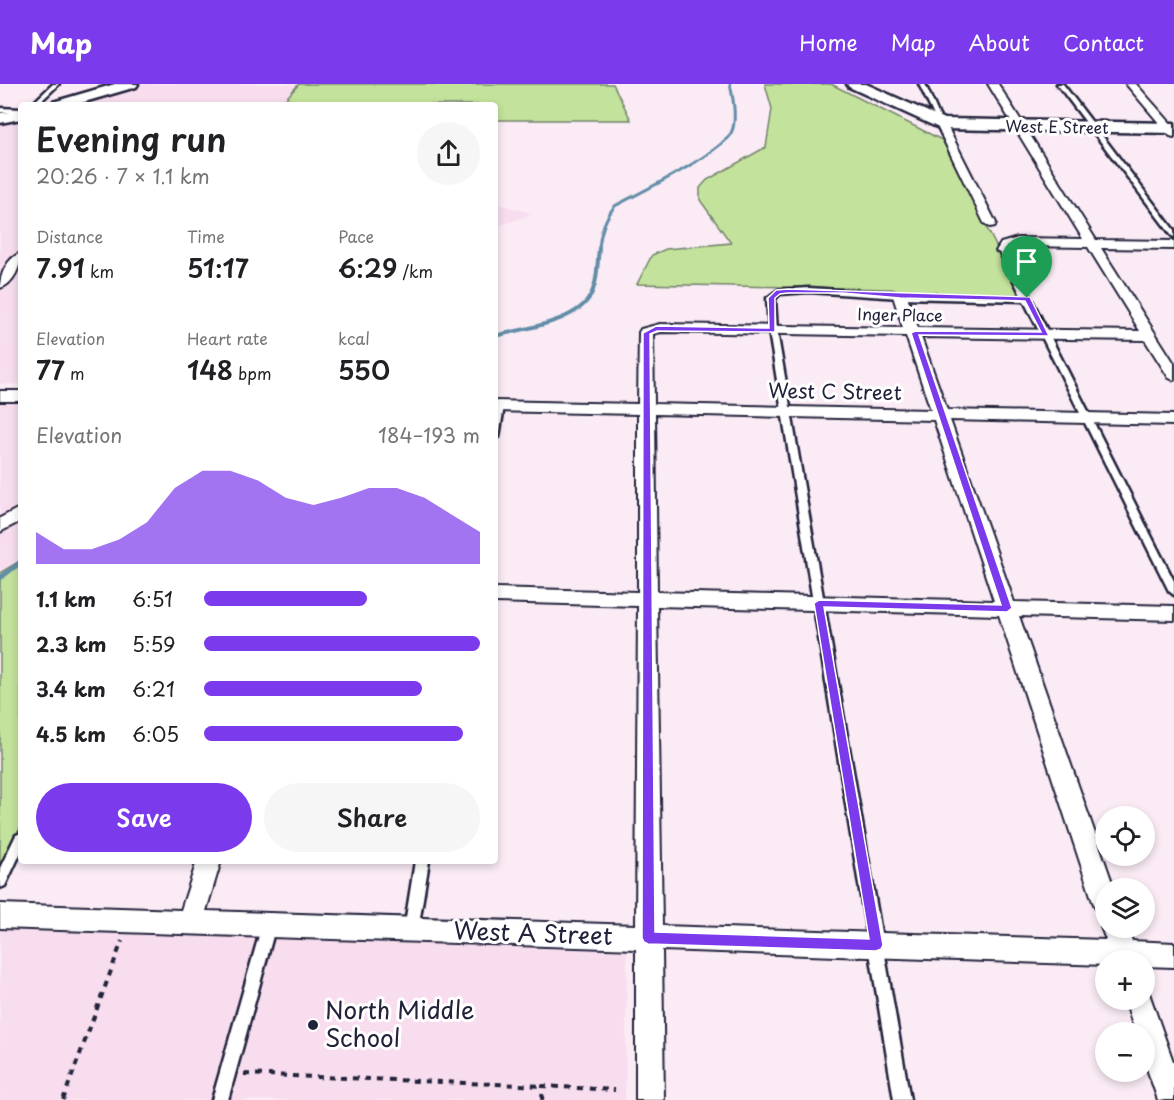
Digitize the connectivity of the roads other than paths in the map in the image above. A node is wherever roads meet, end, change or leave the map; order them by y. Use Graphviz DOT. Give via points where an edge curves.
graph roads {
  1 [pos="56,84"];
  2 [pos="131,84"];
  3 [pos="855,84"];
  4 [pos="922,84"];
  5 [pos="993,84"];
  6 [pos="1060,84"];
  7 [pos="1131,84"];
  8 [pos="37,102"];
  9 [pos="68,102"];
  10 [pos="0,110"];
  11 [pos="18,113"];
  12 [pos="18,114"];
  13 [pos="0,118"];
  14 [pos="940,124"];
  15 [pos="1020,126"];
  16 [pos="1092,127"];
  17 [pos="1172,130"];
  18 [pos="990,223"];
  19 [pos="1174,235"];
  20 [pos="1093,244"];
  21 [pos="1174,245"];
  22 [pos="1003,251"];
  23 [pos="18,261"];
  24 [pos="0,284"];
  25 [pos="900,296"];
  26 [pos="1027,298"];
  27 [pos="773,331"];
  28 [pos="915,333"];
  29 [pos="1046,334"];
  30 [pos="1150,336"];
  31 [pos="1174,375"];
  32 [pos="0,396"];
  33 [pos="18,396"];
  34 [pos="498,406"];
  35 [pos="645,410"];
  36 [pos="786,412"];
  37 [pos="942,416"];
  38 [pos="1088,419"];
  39 [pos="1174,420"];
  40 [pos="18,515"];
  41 [pos="0,526"];
  42 [pos="1174,591"];
  43 [pos="498,595"];
  44 [pos="648,599"];
  45 [pos="819,603"];
  46 [pos="1007,608"];
  47 [pos="1174,613"];
  48 [pos="18,845"];
  49 [pos="208,864"];
  50 [pos="422,864"];
  51 [pos="1098,878"];
  52 [pos="0,882"];
  53 [pos="0,916"];
  54 [pos="190,922"];
  55 [pos="268,925"];
  56 [pos="411,930"];
  57 [pos="648,938"];
  58 [pos="876,945"];
  59 [pos="1174,955"];
  60 [pos="1095,956"];
  61 [pos="1155,956"];
  62 [pos="1142,1010"];
  63 [pos="220,1100"];
  64 [pos="650,1100"];
  65 [pos="902,1100"];
  66 [pos="1172,1100"];
  1 -- 8 [label="lane"];
  2 -- 9 [label="street"];
  3 -- 14 [label="street"];
  4 -- 14 [label="lane"];
  5 -- 15 [label="street"];
  6 -- 16 [label="lane"];
  7 -- 17 [label="street"];
  10 -- 11 [label="lane"];
  12 -- 13 [label="street"];
  14 -- 15 [label="street, West E Street"];
  14 -- 18 [label="street"];
  15 -- 16 [label="street, West E Street"];
  15 -- 20 [label="street"];
  16 -- 17 [label="street, West E Street"];
  16 -- 19 [label="lane"];
  20 -- 21 [label="street"];
  20 -- 22 [label="street" via="1018,242"];
  20 -- 30 [label="street"];
  22 -- 26 [label="lane"];
  23 -- 24 [label="street"];
  25 -- 26 [label="lane"];
  25 -- 27 [label="lane" via="843,291 778,292 771,298"];
  25 -- 28 [label="street"];
  26 -- 29 [label="lane"];
  27 -- 28 [label="street, Inger Place"];
  27 -- 35 [label="street, Inger Place" via="650,330 645,336"];
  27 -- 36 [label="lane"];
  28 -- 29 [label="street, Inger Place"];
  28 -- 37 [label="street"];
  29 -- 30 [label="street, Inger Place"];
  29 -- 38 [label="lane"];
  30 -- 31 [label="street"];
  32 -- 33 [label="street"];
  34 -- 35 [label="street, West C Street"];
  35 -- 36 [label="street, West C Street"];
  35 -- 44 [label="street"];
  36 -- 37 [label="street, West C Street"];
  36 -- 45 [label="lane"];
  37 -- 38 [label="street, West C Street"];
  37 -- 46 [label="street"];
  38 -- 39 [label="street, West C Street"];
  38 -- 42 [label="lane"];
  40 -- 41 [label="street"];
  43 -- 44 [label="street"];
  44 -- 45 [label="street"];
  44 -- 57 [label="street"];
  45 -- 46 [label="street"];
  45 -- 58 [label="lane"];
  46 -- 47 [label="street"];
  46 -- 51 [label="street"];
  48 -- 52 [label="lane"];
  49 -- 54 [label="street"];
  50 -- 56 [label="lane"];
  53 -- 54 [label="street, West A Street"];
  54 -- 55 [label="street, West A Street"];
  55 -- 56 [label="street, West A Street"];
  55 -- 63 [label="lane"];
  56 -- 57 [label="street, West A Street"];
  57 -- 58 [label="street, West A Street"];
  57 -- 64 [label="street"];
  58 -- 60 [label="street, West A Street"];
  58 -- 65 [label="lane"];
  59 -- 61 [label="street, West A Street"];
  62 -- 66 [label="street"];
}
